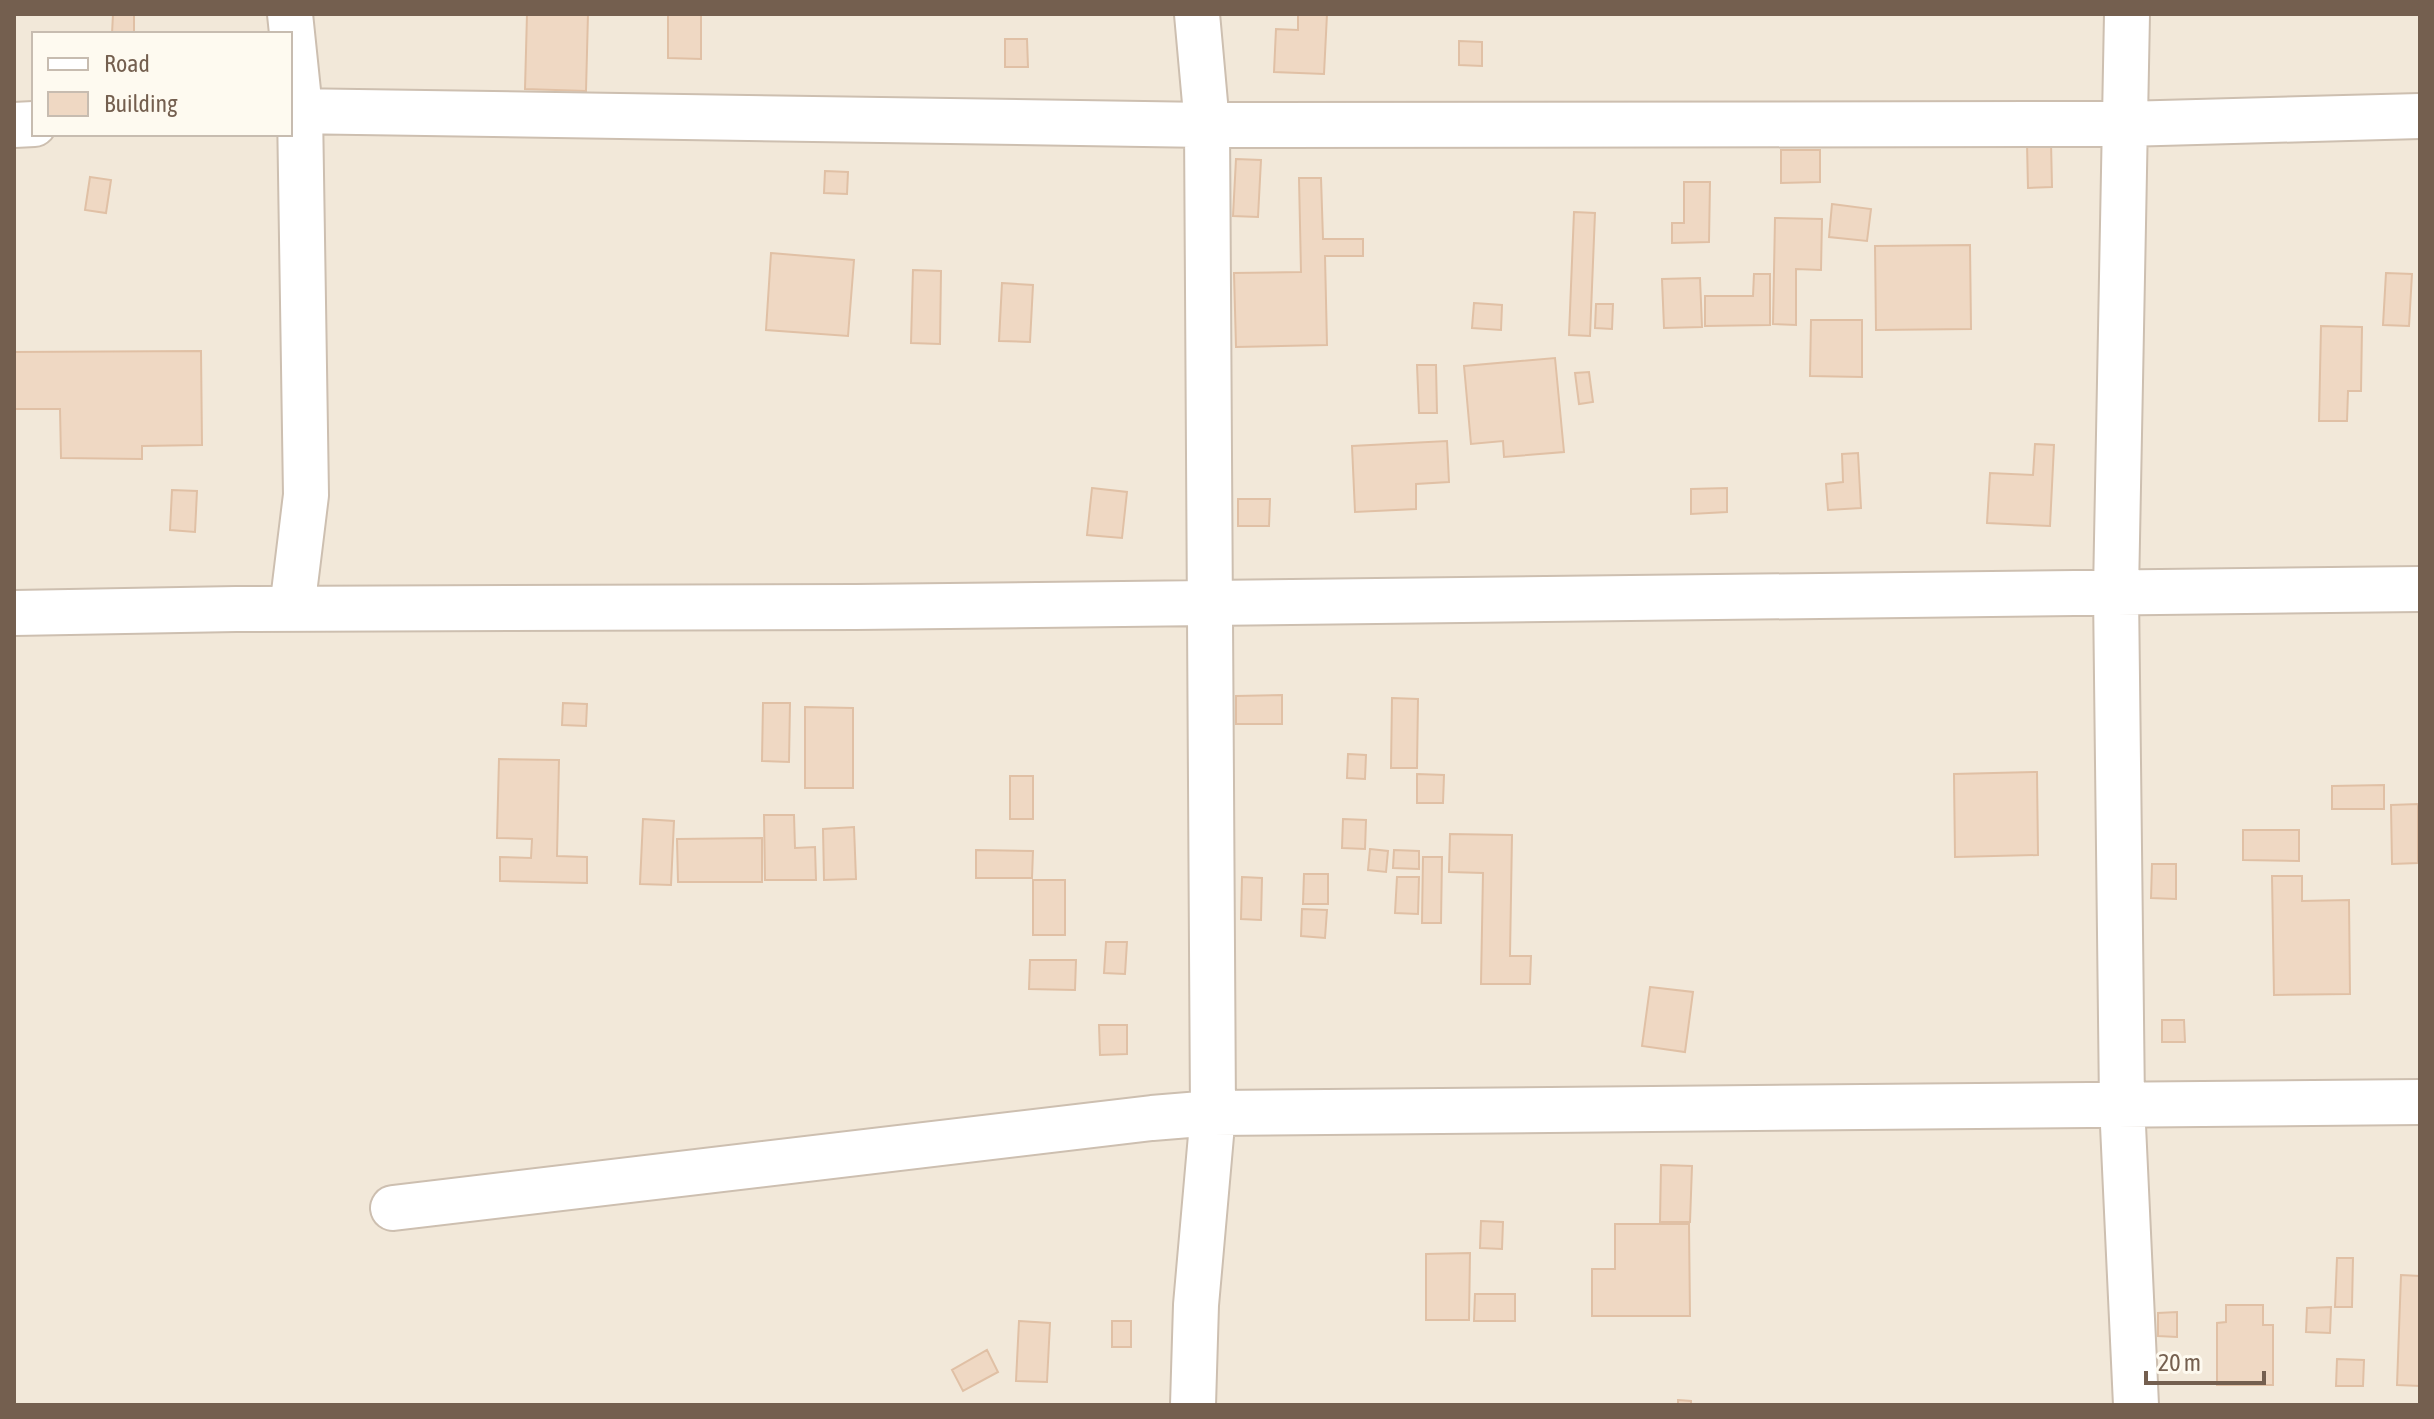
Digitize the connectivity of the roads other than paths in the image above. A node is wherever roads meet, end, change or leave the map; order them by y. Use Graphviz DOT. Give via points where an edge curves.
graph roads {
  1 [pos="1197,14"];
  2 [pos="2127,14"];
  3 [pos="292,52"];
  4 [pos="295,110"];
  5 [pos="2420,116"];
  6 [pos="2124,124"];
  7 [pos="1207,125"];
  8 [pos="2420,589"];
  9 [pos="2116,592"];
  10 [pos="1209,603"];
  11 [pos="292,609"];
  12 [pos="14,613"];
  13 [pos="2420,1102"];
  14 [pos="2122,1104"];
  15 [pos="1213,1113"];
  16 [pos="393,1208"];
  17 [pos="1193,1405"];
  18 [pos="2136,1405"];
  1 -- 7 [label="street"];
  2 -- 6 [label="street"];
  3 -- 4 [label="street"];
  4 -- 7 [label="street"];
  4 -- 11 [label="street" via="306,495"];
  5 -- 6 [label="street"];
  6 -- 7 [label="street"];
  6 -- 9 [label="street"];
  7 -- 10 [label="street"];
  8 -- 9 [label="street"];
  9 -- 10 [label="street"];
  9 -- 14 [label="street"];
  10 -- 11 [label="street"];
  10 -- 15 [label="street"];
  11 -- 12 [label="street"];
  13 -- 14 [label="street"];
  14 -- 15 [label="street"];
  14 -- 18 [label="street"];
  15 -- 16 [label="street"];
  15 -- 17 [label="street"];
}
